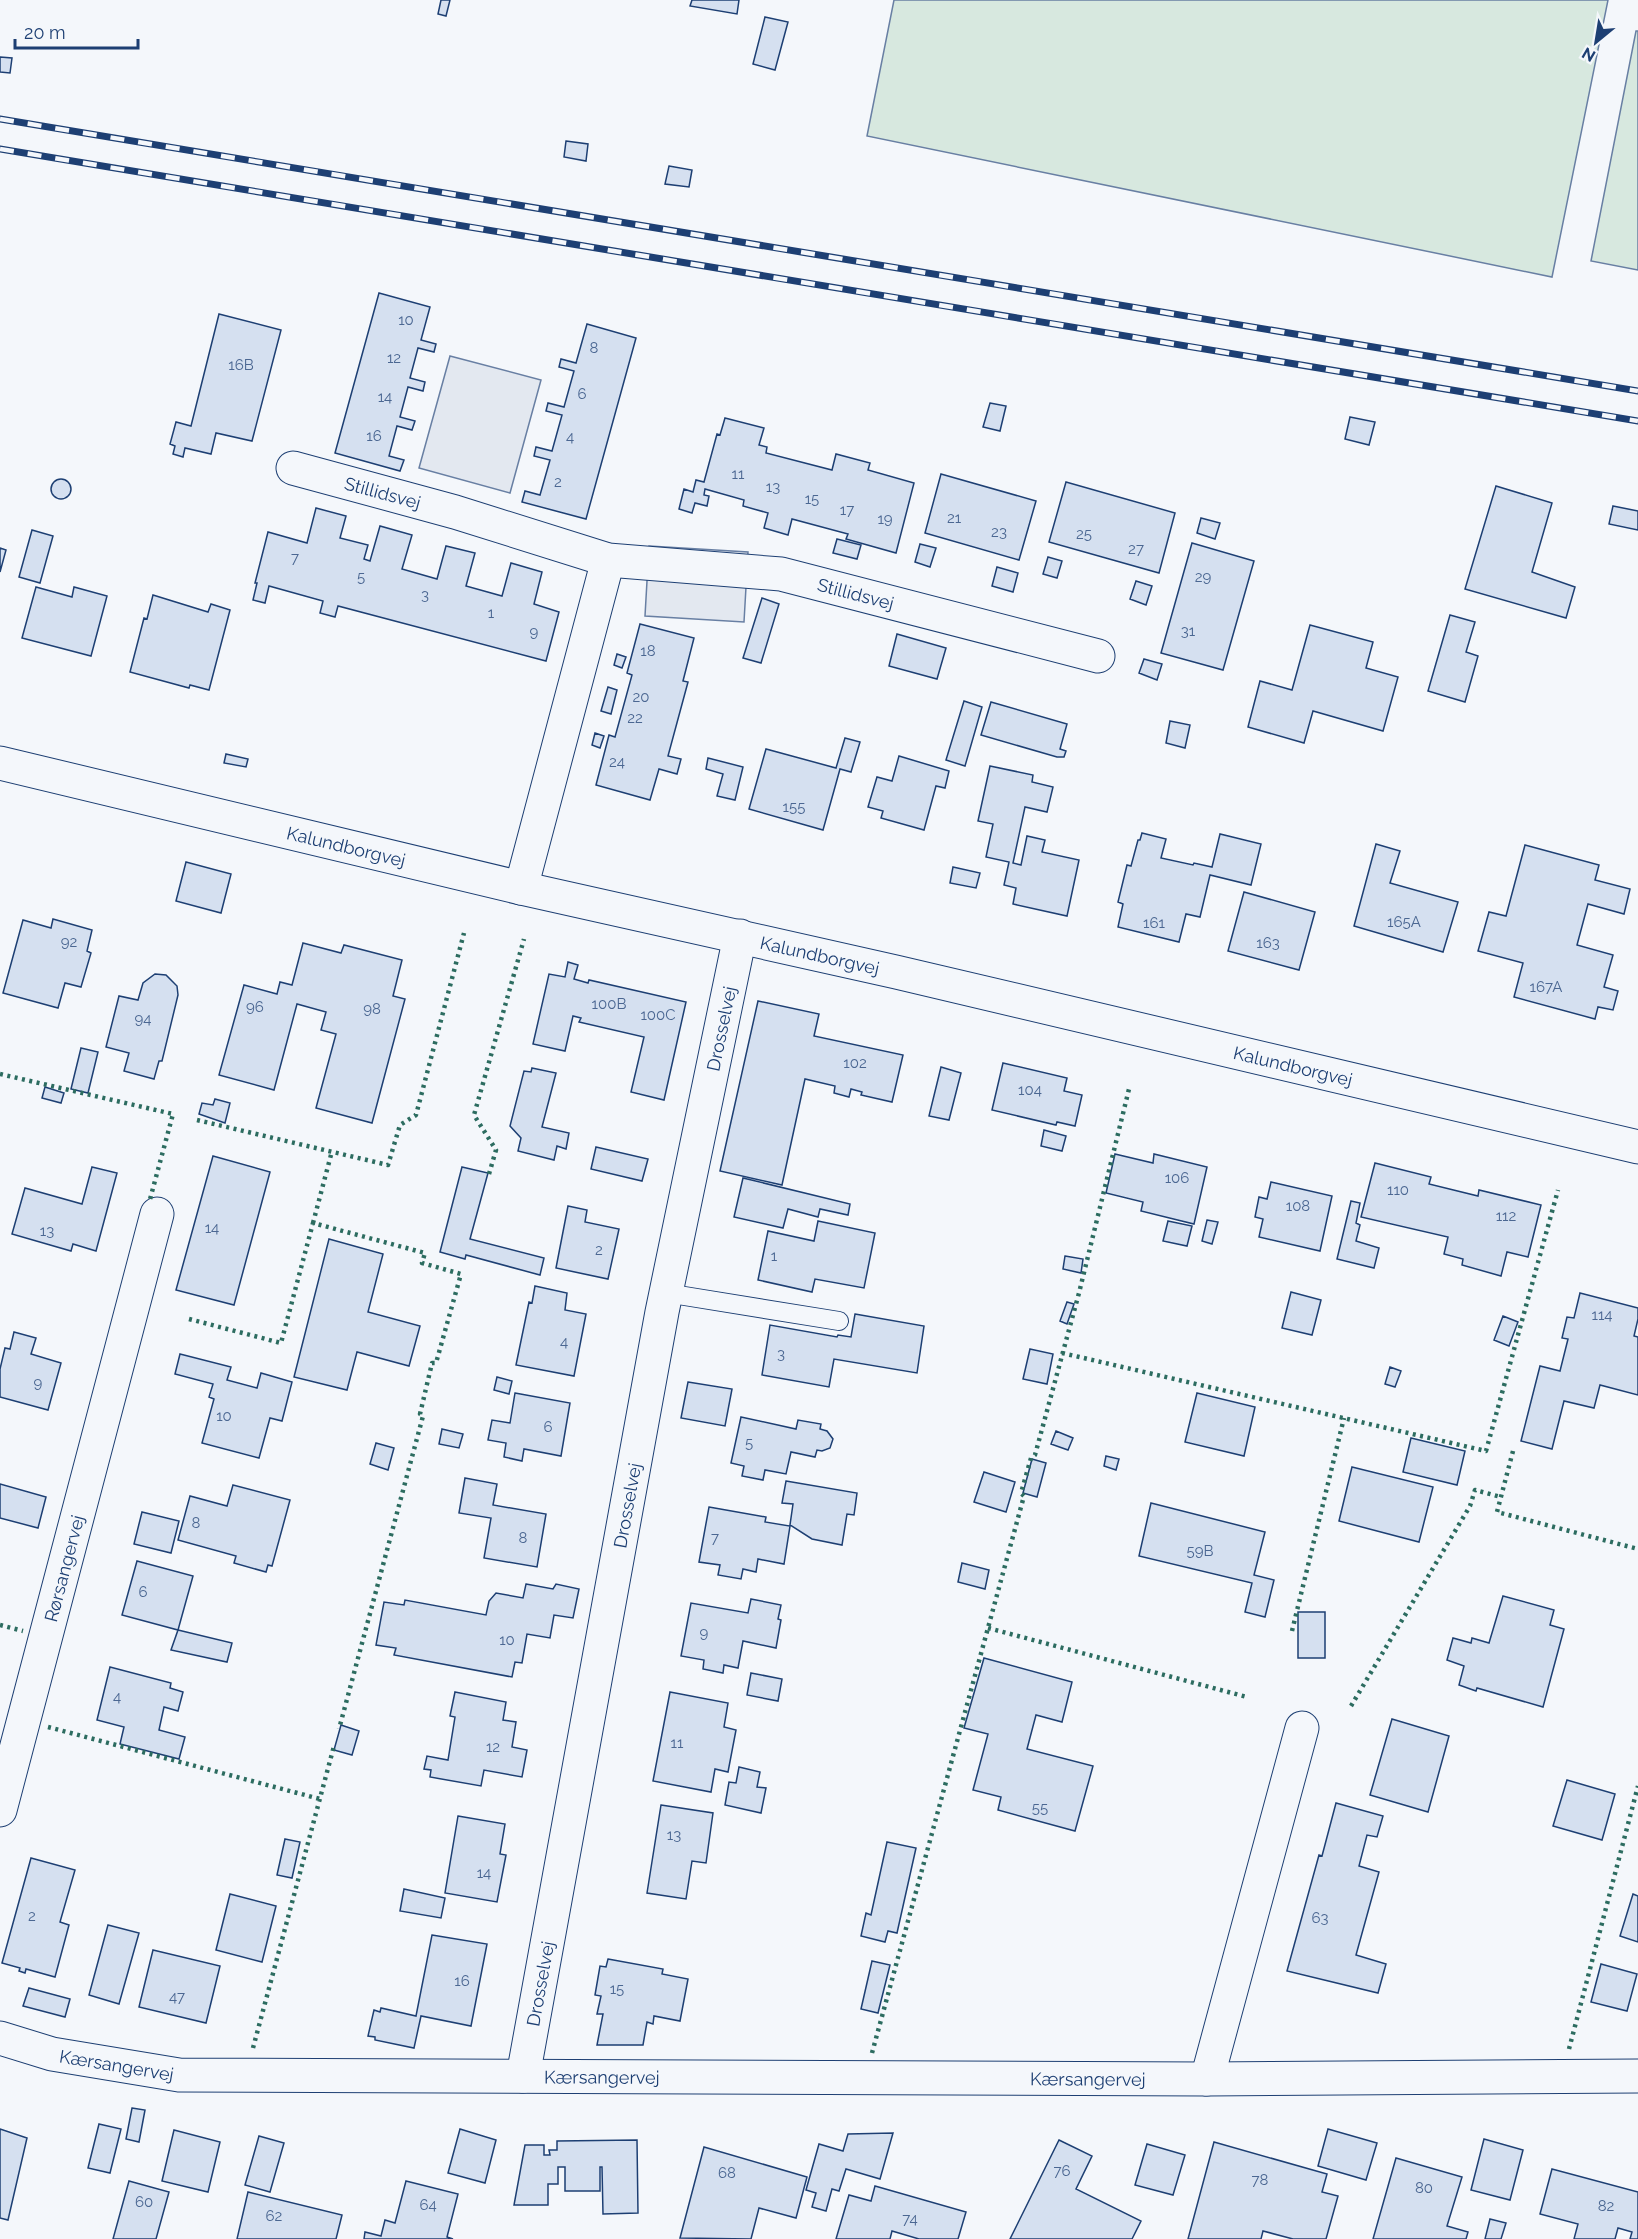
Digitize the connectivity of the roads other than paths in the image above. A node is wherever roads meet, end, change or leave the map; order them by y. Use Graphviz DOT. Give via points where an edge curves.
graph roads {
  1 [pos="293,468"];
  2 [pos="608,560"];
  3 [pos="1098,656"];
  4 [pos="0,763"];
  5 [pos="521,888"];
  6 [pos="740,936"];
  7 [pos="1638,1147"];
  8 [pos="157,1214"];
  9 [pos="666,1293"];
  10 [pos="839,1321"];
  11 [pos="1302,1728"];
  12 [pos="0,1810"];
  13 [pos="0,2038"];
  14 [pos="523,2076"];
  15 [pos="1638,2076"];
  16 [pos="1207,2079"];
  1 -- 2 [label="street, Stillidsvej"];
  2 -- 3 [label="street, Stillidsvej" via="781,574"];
  2 -- 5 [label="street"];
  4 -- 5 [label="street, Kalundborgvej"];
  5 -- 6 [label="street, Kalundborgvej"];
  6 -- 7 [label="street, Kalundborgvej"];
  6 -- 9 [label="street, Drosselvej"];
  8 -- 12 [label="street, Rørsangervej"];
  9 -- 10 [label="lane"];
  9 -- 14 [label="street, Drosselvej"];
  11 -- 16 [label="street"];
  13 -- 14 [label="street, Kærsangervej" via="51,2054 179,2075"];
  14 -- 16 [label="street, Kærsangervej"];
  15 -- 16 [label="street, Kærsangervej"];
}
